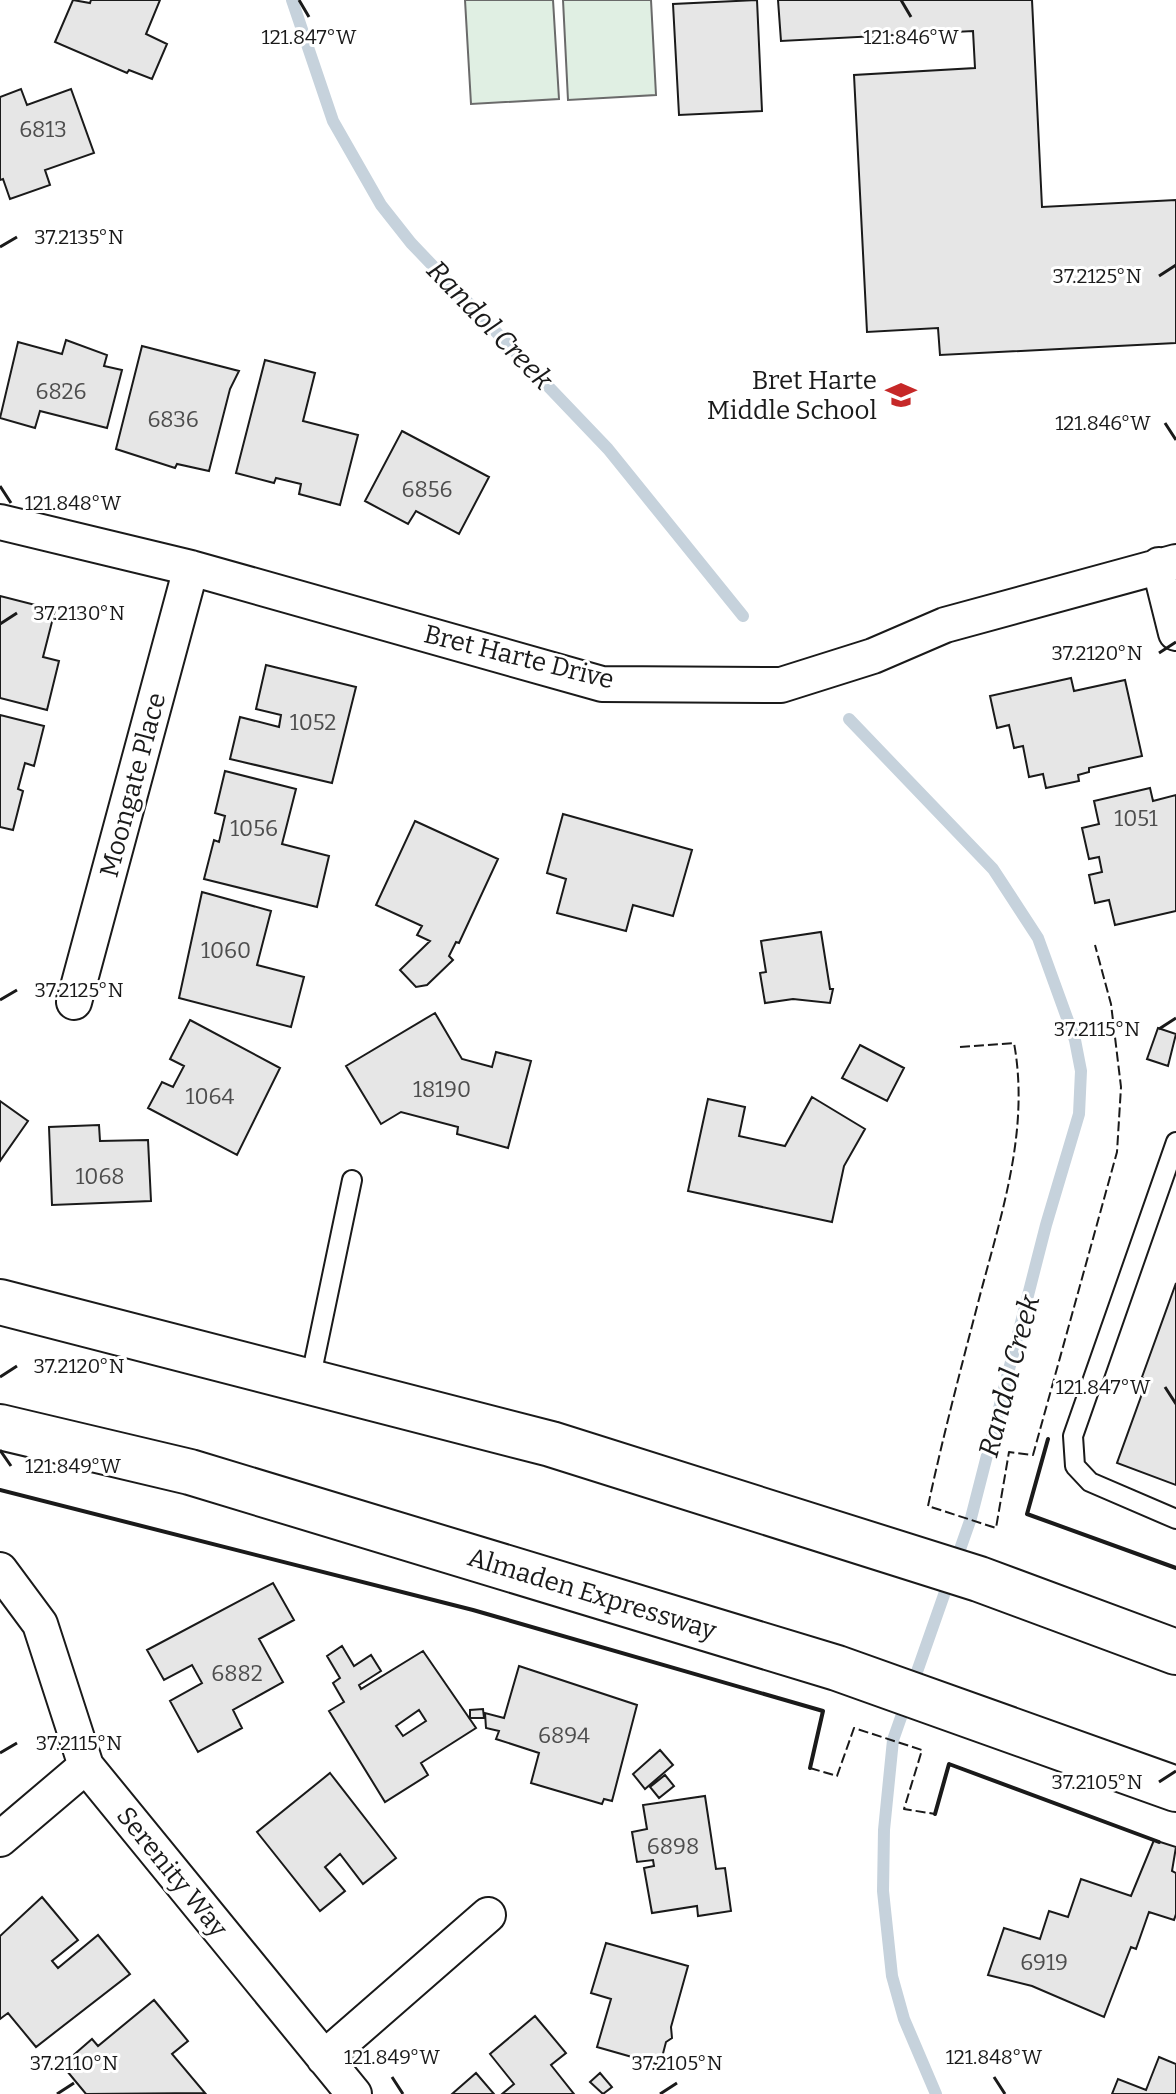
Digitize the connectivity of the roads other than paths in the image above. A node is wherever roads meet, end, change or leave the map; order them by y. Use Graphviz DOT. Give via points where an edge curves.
graph roads {
  1 [pos="0,522"];
  2 [pos="1168,564"];
  3 [pos="191,568"];
  4 [pos="1176,633"];
  5 [pos="74,1002"];
  6 [pos="1176,1142"];
  7 [pos="352,1180"];
  8 [pos="0,1302"];
  9 [pos="310,1381"];
  10 [pos="0,1427"];
  11 [pos="1176,1519"];
  12 [pos="0,1570"];
  13 [pos="1176,1652"];
  14 [pos="86,1766"];
  15 [pos="1176,1789"];
  16 [pos="0,1839"];
  17 [pos="488,1915"];
  18 [pos="324,2058"];
  19 [pos="354,2094"];
  1 -- 3 [label="street, Bret Harte Drive"];
  2 -- 3 [label="street, Bret Harte Drive" via="945,625 873,656 781,685 602,684"];
  2 -- 4 [label="street"];
  3 -- 5 [label="street, Moongate Place"];
  6 -- 11 [label="lane" via="1073,1436 1075,1466 1090,1482"];
  7 -- 9 [label="lane"];
  8 -- 9 [label="main road"];
  9 -- 13 [label="main road" via="551,1444 979,1579"];
  10 -- 15 [label="main road, Almaden Expressway" via="190,1472 870,1679"];
  12 -- 14 [label="street, Serenity Way" via="40,1624"];
  14 -- 16 [label="street"];
  14 -- 18 [label="street, Serenity Way"];
  17 -- 18 [label="street"];
  18 -- 19 [label="street, Serenity Way"];
}
